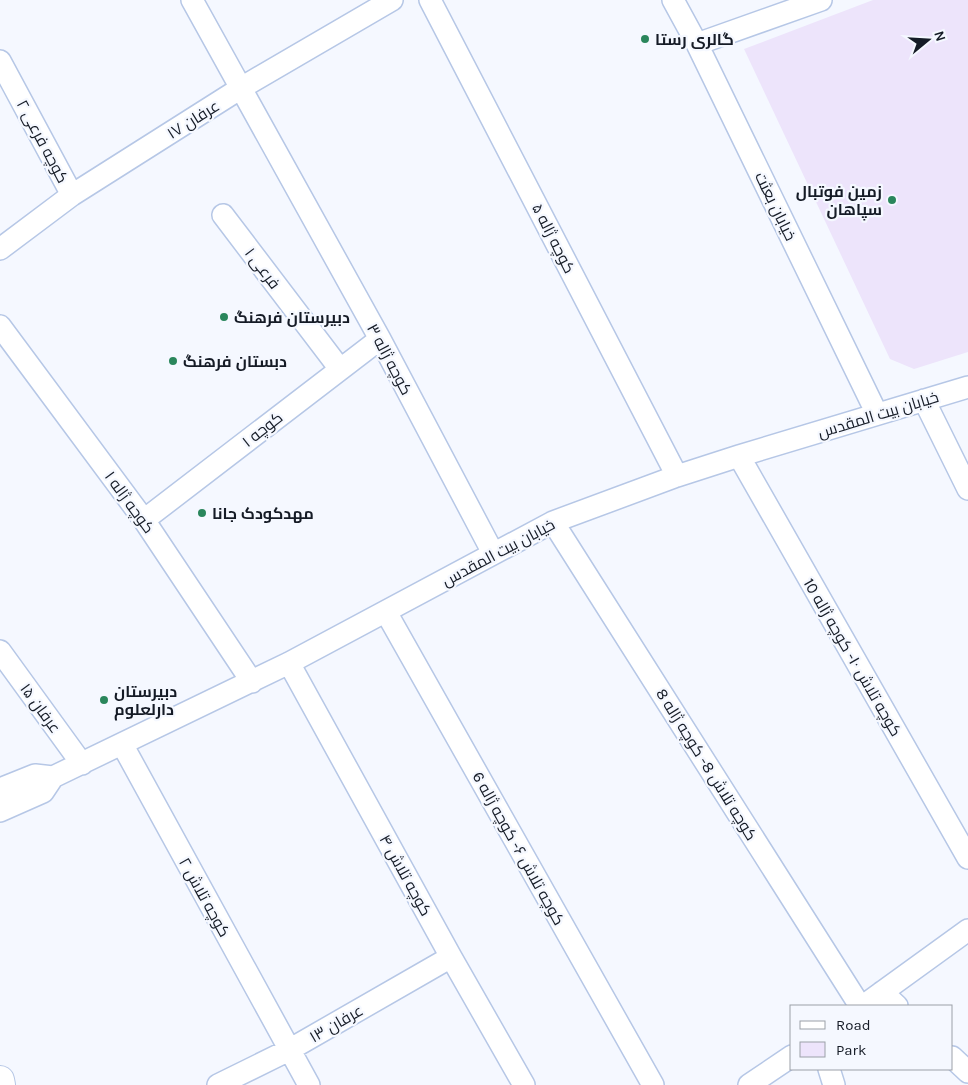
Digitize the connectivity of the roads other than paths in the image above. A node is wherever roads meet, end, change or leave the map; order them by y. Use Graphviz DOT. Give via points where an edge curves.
graph roads {
  1 [pos="192,0"];
  2 [pos="392,0"];
  3 [pos="430,0"];
  4 [pos="673,0"];
  5 [pos="821,0"];
  6 [pos="697,44"];
  7 [pos="0,61"];
  8 [pos="241,88"];
  9 [pos="72,195"];
  10 [pos="223,215"];
  11 [pos="0,248"];
  12 [pos="0,326"];
  13 [pos="380,339"];
  14 [pos="340,369"];
  15 [pos="968,387"];
  16 [pos="924,400"];
  17 [pos="877,414"];
  18 [pos="738,456"];
  19 [pos="677,476"];
  20 [pos="968,489"];
  21 [pos="144,520"];
  22 [pos="553,522"];
  23 [pos="494,553"];
  24 [pos="386,612"];
  25 [pos="0,651"];
  26 [pos="289,664"];
  27 [pos="252,682"];
  28 [pos="122,744"];
  29 [pos="82,764"];
  30 [pos="53,777"];
  31 [pos="0,790"];
  32 [pos="0,811"];
  33 [pos="968,858"];
  34 [pos="968,930"];
  35 [pos="451,957"];
  36 [pos="889,999"];
  37 [pos="861,1005"];
  38 [pos="866,1005"];
  39 [pos="289,1050"];
  40 [pos="790,1057"];
  41 [pos="953,1058"];
  42 [pos="829,1070"];
  43 [pos="968,1072"];
  44 [pos="0,1080"];
  45 [pos="754,1083"];
  46 [pos="1,1085"];
  47 [pos="218,1085"];
  48 [pos="309,1085"];
  49 [pos="524,1085"];
  50 [pos="653,1085"];
  51 [pos="834,1085"];
  1 -- 8 [label="street, کوچه ژاله ۳"];
  2 -- 8 [label="street, عرفان ۱۷"];
  3 -- 19 [label="street, کوچه ژاله ۵"];
  4 -- 6 [label="street, خیابان بعثت"];
  5 -- 6 [label="street"];
  6 -- 17 [label="street, خیابان بعثت"];
  7 -- 9 [label="street, کوچه فرعی ۲"];
  8 -- 9 [label="street, عرفان ۱۷"];
  8 -- 13 [label="street, کوچه ژاله ۳"];
  9 -- 11 [label="street, عرفان ۱۷"];
  10 -- 14 [label="street, فرعی ۱"];
  12 -- 21 [label="street, کوچه ژاله ۱"];
  13 -- 14 [label="street, کوچه ۱"];
  13 -- 23 [label="street, کوچه ژاله ۳"];
  14 -- 21 [label="street, کوچه ۱"];
  15 -- 16 [label="street, خیابان بیت المقدس"];
  16 -- 17 [label="street, خیابان بیت المقدس"];
  16 -- 20 [label="street"];
  17 -- 18 [label="street, خیابان بیت المقدس"];
  18 -- 19 [label="street, خیابان بیت المقدس"];
  18 -- 33 [label="street, کوچه تلاش ۱۰- کوچه ژاله 10"];
  19 -- 22 [label="street, خیابان بیت المقدس"];
  21 -- 27 [label="street, کوچه ژاله ۱"];
  22 -- 23 [label="street, خیابان بیت المقدس"];
  22 -- 37 [label="street, کوچه تلاش 8- کوچه ژاله 8"];
  23 -- 24 [label="street, خیابان بیت المقدس"];
  24 -- 26 [label="street, خیابان بیت المقدس"];
  24 -- 50 [label="street, کوچه تلاش ۶- کوچه ژاله 6"];
  25 -- 29 [label="street, عرفان ۱۵"];
  26 -- 27 [label="street, خیابان بیت المقدس"];
  26 -- 35 [label="street, کوچه تلاش ۴"];
  27 -- 28 [label="street, خیابان بیت المقدس"];
  28 -- 29 [label="street, خیابان بیت المقدس"];
  28 -- 39 [label="street, کوچه تلاش ۲"];
  29 -- 30 [label="street, خیابان بیت المقدس"];
  30 -- 31 [label="street, خیابان بیت المقدس" via="35,775"];
  30 -- 32 [label="street, خیابان بیت المقدس" via="43,792"];
  34 -- 36 [label="street"];
  35 -- 39 [label="street, عرفان ۱۳"];
  35 -- 49 [label="street, کوچه تلاش ۴"];
  36 -- 38 [label="street"];
  39 -- 47 [label="street, عرفان ۱۳"];
  39 -- 48 [label="street, کوچه تلاش ۲"];
  40 -- 45 [label="street"];
  41 -- 43 [label="street"];
  42 -- 51 [label="street"];
  44 -- 46 [label="main road"];
}
